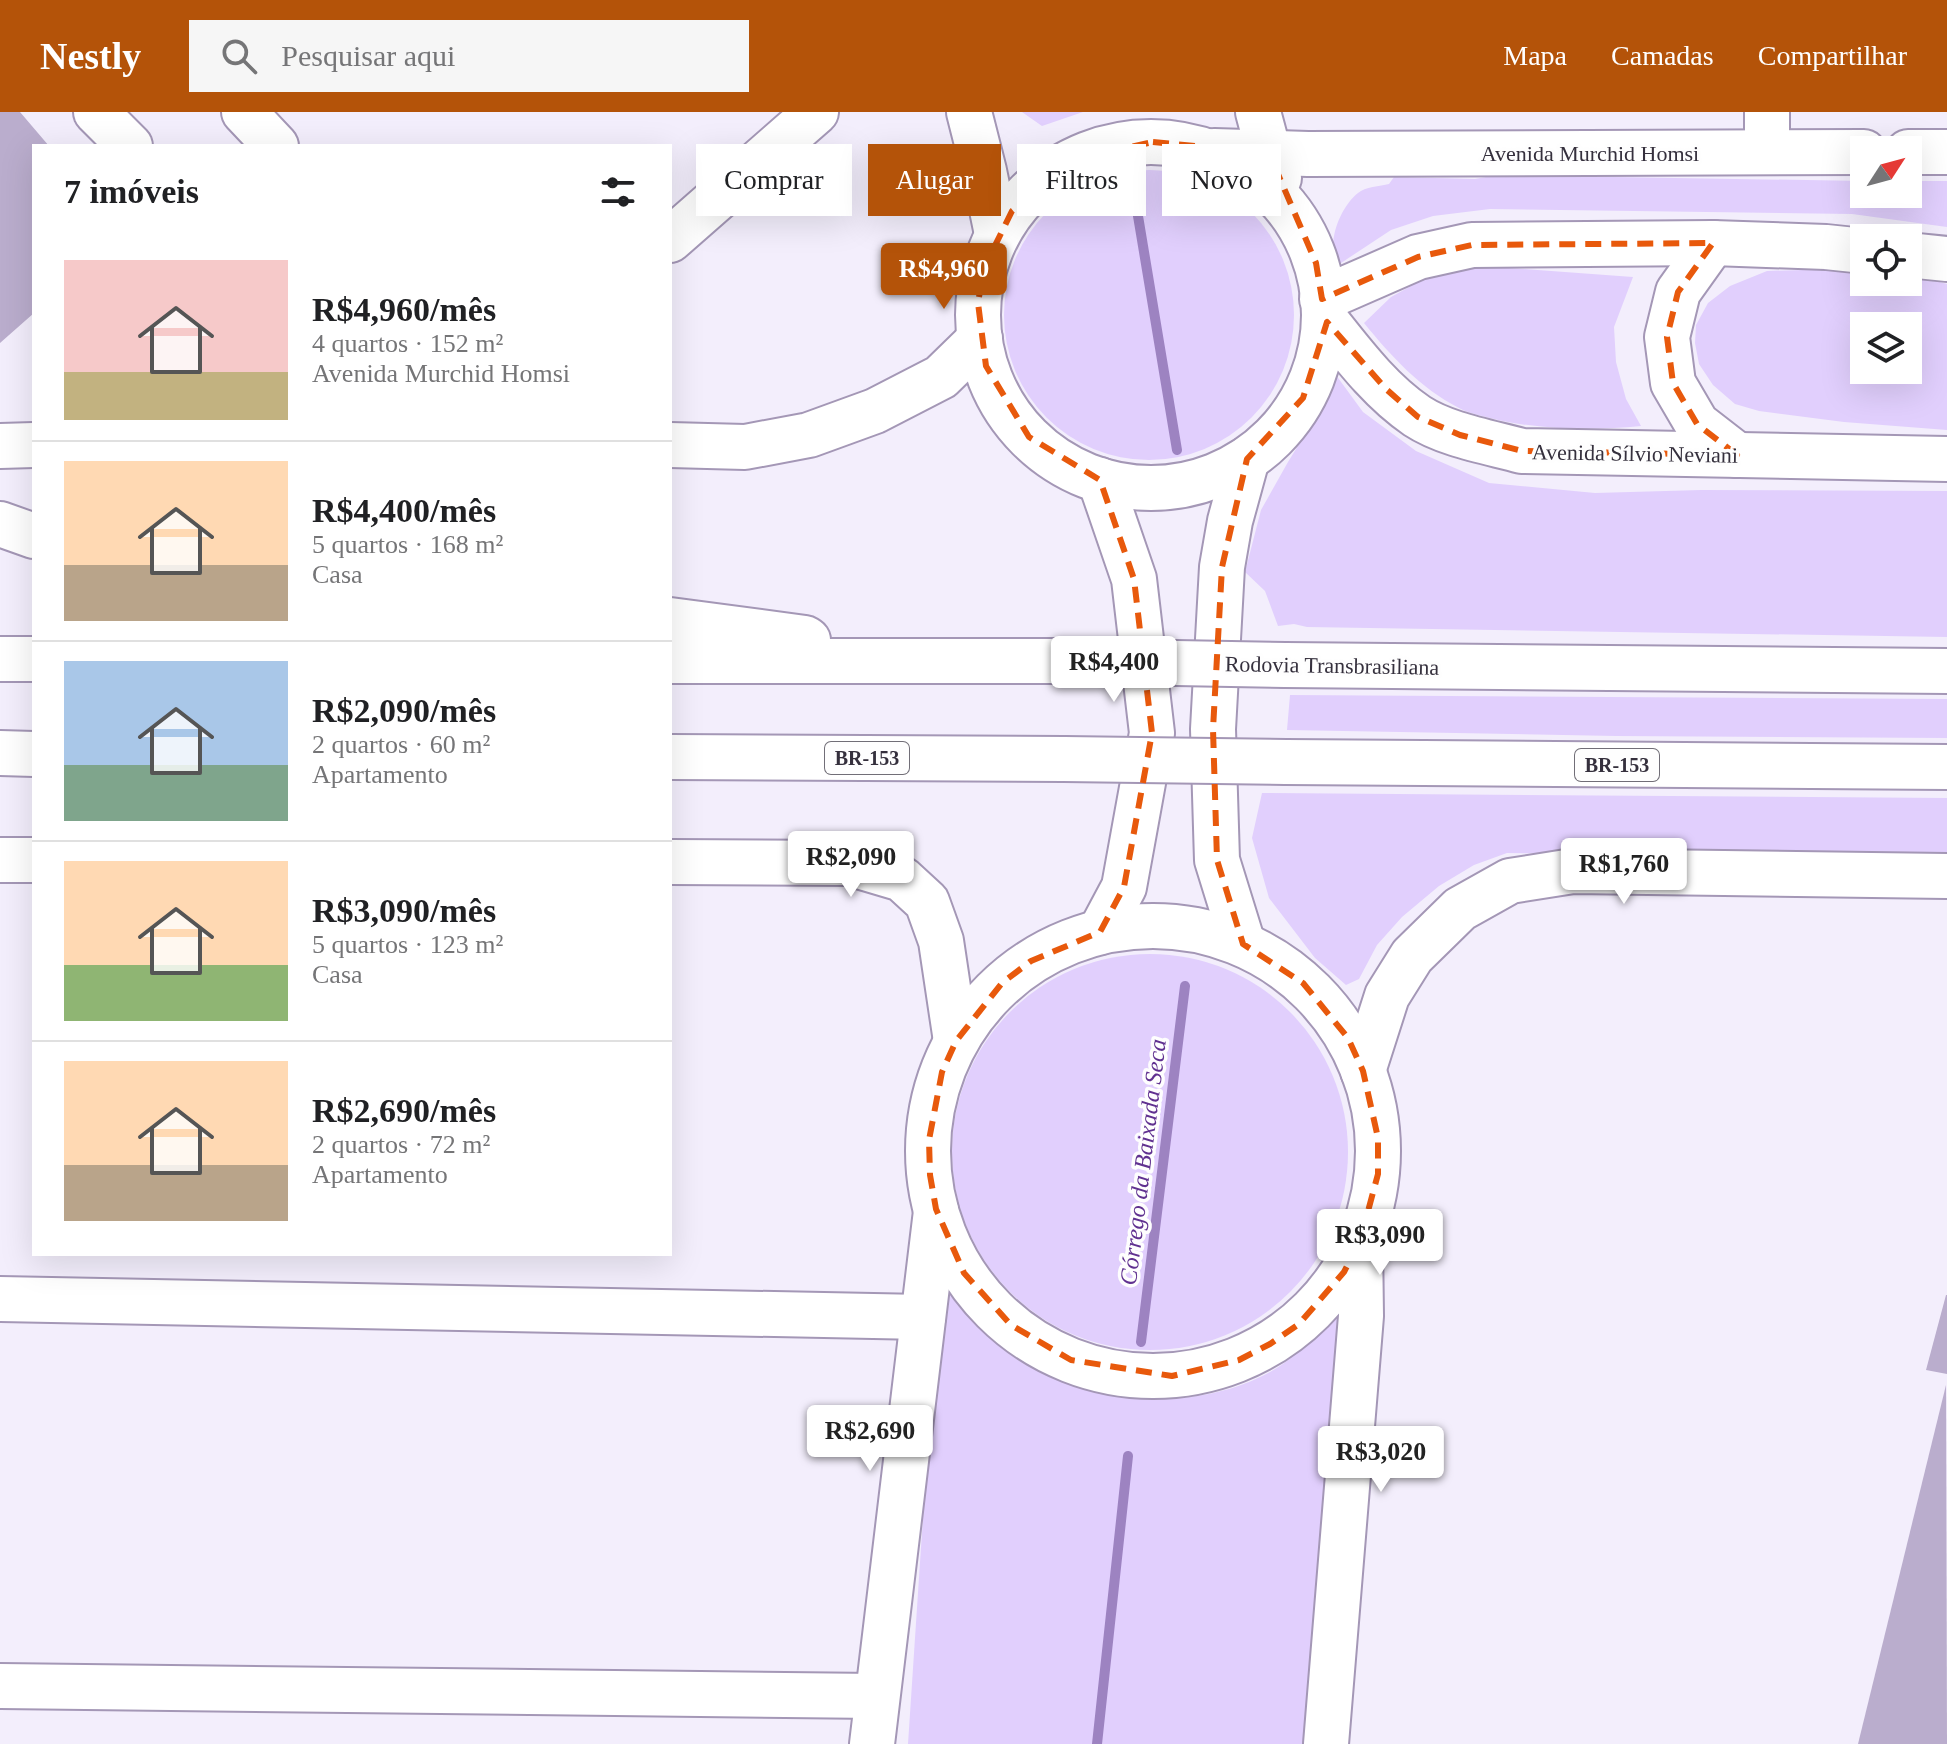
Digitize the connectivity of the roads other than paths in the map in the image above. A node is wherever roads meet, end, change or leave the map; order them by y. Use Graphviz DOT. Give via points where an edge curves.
graph roads {
  1 [pos="96,112"];
  2 [pos="244,112"];
  3 [pos="816,112"];
  4 [pos="969,112"];
  5 [pos="1263,132"];
  6 [pos="1767,132"];
  7 [pos="128,144"];
  8 [pos="274,144"];
  9 [pos="1180,144"];
  10 [pos="1228,144"];
  11 [pos="1850,149"];
  12 [pos="1922,152"];
  13 [pos="1947,152"];
  14 [pos="1281,202"];
  15 [pos="1300,230"];
  16 [pos="997,234"];
  17 [pos="672,238"];
  18 [pos="1713,243"];
  19 [pos="1850,250"];
  20 [pos="1922,256"];
  21 [pos="1947,259"];
  22 [pos="1323,309"];
  23 [pos="980,339"];
  24 [pos="32,445"];
  25 [pos="672,445"];
  26 [pos="0,446"];
  27 [pos="1737,455"];
  28 [pos="1247,459"];
  29 [pos="1947,459"];
  30 [pos="1100,480"];
  31 [pos="0,524"];
  32 [pos="32,535"];
  33 [pos="672,620"];
  34 [pos="0,659"];
  35 [pos="32,659"];
  36 [pos="672,661"];
  37 [pos="830,662"];
  38 [pos="1947,671"];
  39 [pos="0,753"];
  40 [pos="32,754"];
  41 [pos="672,757"];
  42 [pos="1947,767"];
  43 [pos="0,860"];
  44 [pos="32,860"];
  45 [pos="672,862"];
  46 [pos="1947,876"];
  47 [pos="1100,932"];
  48 [pos="1243,944"];
  49 [pos="956,1041"];
  50 [pos="1363,1071"];
  51 [pos="936,1209"];
  52 [pos="1360,1241"];
  53 [pos="0,1299"];
  54 [pos="923,1317"];
  55 [pos="0,1686"];
  56 [pos="877,1696"];
  57 [pos="872,1744"];
  58 [pos="1326,1744"];
  1 -- 7 [label="main road"];
  2 -- 8 [label="main road"];
  3 -- 17 [label="main road"];
  4 -- 16 [label="main road"];
  5 -- 6 [label="main road, Avenida Murchid Homsi" via="1324,154"];
  5 -- 10 [label="main road, Avenida Murchid Homsi"];
  5 -- 15 [label="main road"];
  6 -- 11 [label="main road, Avenida Murchid Homsi"];
  9 -- 16 [label="main road" via="1126,143 1074,159 1029,190"];
  12 -- 13 [label="main road"];
  14 -- 15 [label="main road"];
  15 -- 22 [label="main road" via="1316,263"];
  16 -- 23 [label="main road" via="978,303"];
  18 -- 19 [label="main road"];
  18 -- 22 [label="main road" via="1472,245 1418,257"];
  18 -- 27 [label="main road" via="1678,292 1667,337 1673,383 1697,424"];
  20 -- 21 [label="main road"];
  22 -- 27 [label="main road, Avenida Sílvio Neviani" via="1370,375 1418,417 1460,435 1522,451"];
  22 -- 28 [label="main road" via="1321,346 1303,398 1287,422"];
  23 -- 25 [label="main road" via="941,377 875,411 809,435 745,447"];
  23 -- 30 [label="main road" via="996,392 1011,416 1050,455"];
  24 -- 26 [label="main road"];
  27 -- 29 [label="main road, Avenida Sílvio Neviani"];
  28 -- 30 [label="main road" via="1220,474 1160,488"];
  28 -- 48 [label="main road" via="1222,567 1213,729 1217,860"];
  30 -- 47 [label="main road" via="1134,579 1152,733 1124,887"];
  31 -- 32 [label="main road"];
  33 -- 37 [label="main road" via="805,638"];
  34 -- 35 [label="main road"];
  36 -- 37 [label="main road, Rodovia Transbrasiliana"];
  37 -- 38 [label="main road, Rodovia Transbrasiliana, bridge"];
  39 -- 40 [label="main road"];
  41 -- 42 [label="main road, BR-153, bridge"];
  43 -- 44 [label="main road"];
  45 -- 49 [label="main road" via="848,863 902,879 927,902 941,941"];
  46 -- 50 [label="main road" via="1573,871 1510,881 1460,909 1412,956 1387,996"];
  47 -- 48 [label="main road" via="1172,926"];
  47 -- 49 [label="main road" via="1031,961 1002,983"];
  48 -- 50 [label="main road" via="1303,983 1348,1038"];
  49 -- 51 [label="main road" via="933,1106 930,1175"];
  50 -- 52 [label="main road" via="1378,1138 1378,1174"];
  51 -- 52 [label="main road" via="964,1273 1011,1325 1071,1360 1138,1375 1207,1370 1270,1344 1323,1300"];
  51 -- 54 [label="main road"];
  52 -- 58 [label="main road" via="1361,1316"];
  53 -- 54 [label="main road"];
  54 -- 56 [label="main road"];
  55 -- 56 [label="main road"];
  56 -- 57 [label="main road"];
}
